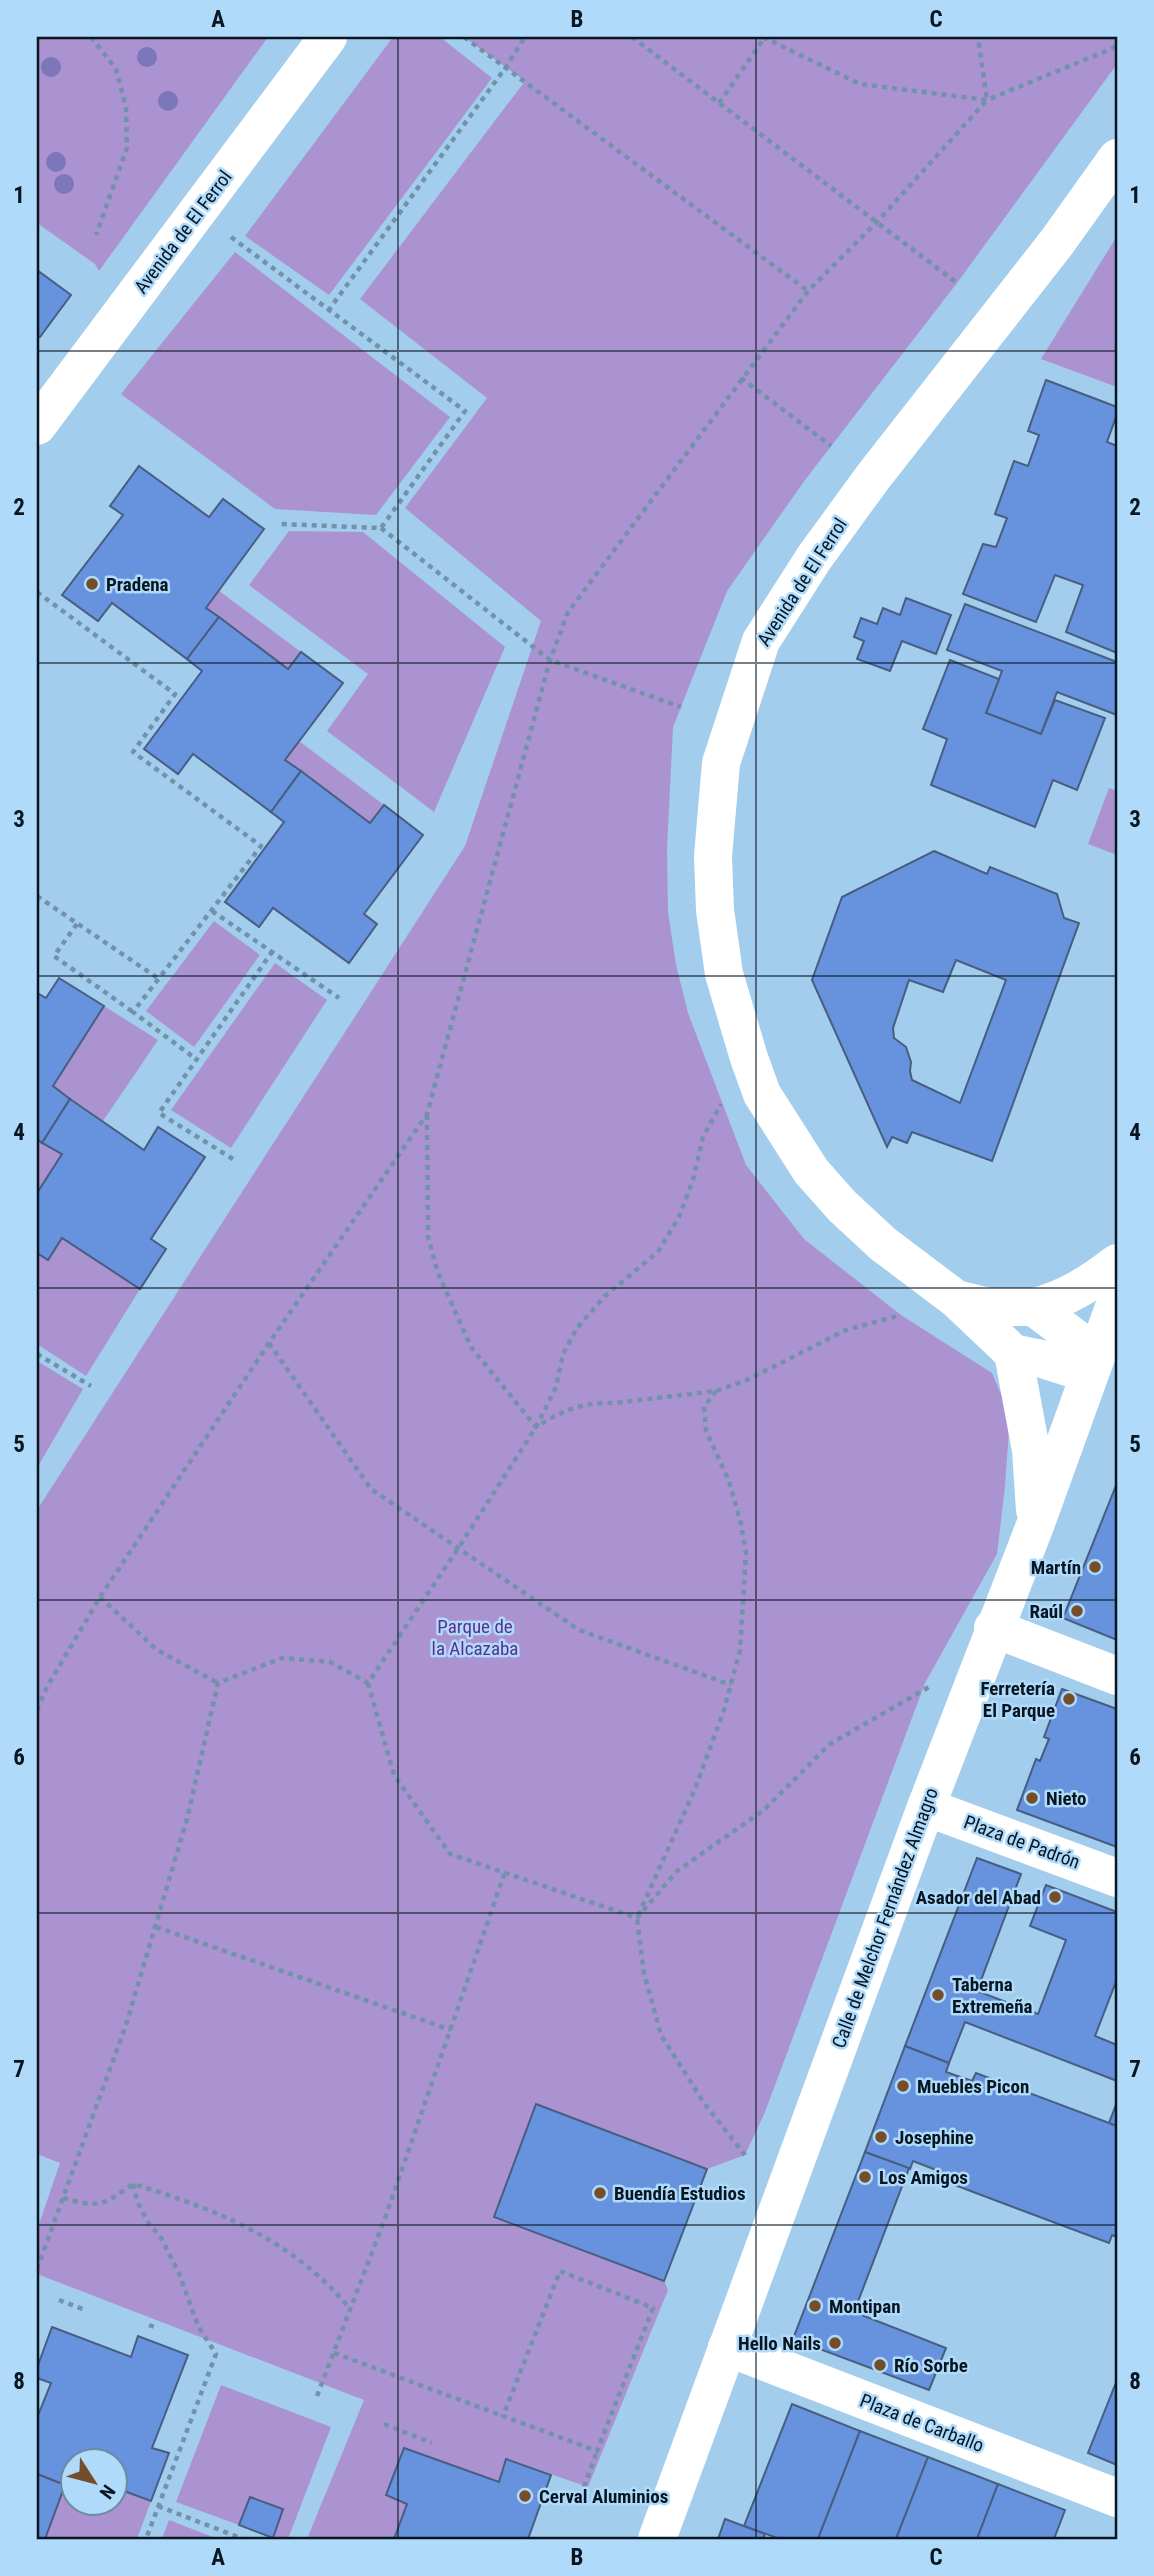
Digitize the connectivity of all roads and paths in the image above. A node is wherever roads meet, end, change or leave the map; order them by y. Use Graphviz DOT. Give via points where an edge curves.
graph roads {
  1 [pos="91,37"];
  2 [pos="328,37"];
  3 [pos="464,37"];
  4 [pos="525,37"];
  5 [pos="632,37"];
  6 [pos="765,37"];
  7 [pos="978,37"];
  8 [pos="1117,45"];
  9 [pos="506,67"];
  10 [pos="987,100"];
  11 [pos="719,103"];
  12 [pos="1117,158"];
  13 [pos="877,222"];
  14 [pos="96,235"];
  15 [pos="231,237"];
  16 [pos="957,283"];
  17 [pos="808,291"];
  18 [pos="328,311"];
  19 [pos="741,378"];
  20 [pos="37,426"];
  21 [pos="831,446"];
  22 [pos="280,524"];
  23 [pos="381,528"];
  24 [pos="37,592"];
  25 [pos="550,660"];
  26 [pos="681,707"];
  27 [pos="37,896"];
  28 [pos="212,911"];
  29 [pos="77,924"];
  30 [pos="272,952"];
  31 [pos="159,979"];
  32 [pos="339,998"];
  33 [pos="133,1012"];
  34 [pos="197,1059"];
  35 [pos="722,1103"];
  36 [pos="427,1114"];
  37 [pos="233,1159"];
  38 [pos="1117,1263"];
  39 [pos="956,1299"];
  40 [pos="1117,1299"];
  41 [pos="1034,1307"];
  42 [pos="901,1315"];
  43 [pos="269,1343"];
  44 [pos="1013,1353"];
  45 [pos="37,1354"];
  46 [pos="1093,1364"];
  47 [pos="91,1386"];
  48 [pos="716,1391"];
  49 [pos="536,1427"];
  50 [pos="1036,1522"];
  51 [pos="459,1547"];
  52 [pos="100,1597"];
  53 [pos="993,1628"];
  54 [pos="1117,1676"];
  55 [pos="218,1683"];
  56 [pos="368,1683"];
  57 [pos="731,1686"];
  58 [pos="929,1687"];
  59 [pos="37,1710"];
  60 [pos="926,1807"];
  61 [pos="505,1872"];
  62 [pos="1117,1878"];
  63 [pos="637,1918"];
  64 [pos="156,1927"];
  65 [pos="452,2030"];
  66 [pos="745,2155"];
  67 [pos="133,2184"];
  68 [pos="63,2198"];
  69 [pos="37,2269"];
  70 [pos="59,2300"];
  71 [pos="350,2309"];
  72 [pos="85,2310"];
  73 [pos="149,2325"];
  74 [pos="157,2328"];
  75 [pos="727,2347"];
  76 [pos="334,2353"];
  77 [pos="317,2396"];
  78 [pos="503,2416"];
  79 [pos="384,2424"];
  80 [pos="432,2443"];
  81 [pos="597,2451"];
  82 [pos="584,2487"];
  83 [pos="1117,2498"];
  84 [pos="158,2506"];
  85 [pos="146,2539"];
  86 [pos="243,2539"];
  87 [pos="657,2539"];
  1 -- 14 [label="path" via="116,69 126,107 127,148"];
  2 -- 20 [label="street, Avenida de El Ferrol"];
  3 -- 9 [label="path"];
  4 -- 9 [label="path"];
  5 -- 11 [label="path"];
  6 -- 10 [label="path" via="860,84"];
  6 -- 11 [label="path"];
  7 -- 10 [label="path"];
  8 -- 10 [label="path"];
  9 -- 17 [label="path"];
  9 -- 18 [label="path"];
  10 -- 13 [label="path"];
  11 -- 13 [label="path"];
  12 -- 39 [label="street, Avenida de El Ferrol" via="814,558 761,641 721,763 713,856 715,910 724,974 762,1094 811,1171 842,1206 883,1244"];
  13 -- 16 [label="path"];
  13 -- 17 [label="path"];
  15 -- 18 [label="path"];
  17 -- 19 [label="path"];
  18 -- 23 [label="path" via="465,411"];
  19 -- 21 [label="path"];
  19 -- 25 [label="path" via="568,612"];
  22 -- 23 [label="path"];
  23 -- 25 [label="path"];
  24 -- 28 [label="path" via="175,694 133,751 261,846"];
  25 -- 26 [label="path"];
  25 -- 36 [label="path"];
  27 -- 29 [label="path"];
  28 -- 30 [label="path"];
  28 -- 31 [label="path"];
  29 -- 31 [label="path"];
  29 -- 33 [label="path" via="54,956"];
  30 -- 32 [label="path"];
  30 -- 34 [label="path"];
  31 -- 33 [label="path"];
  33 -- 34 [label="path"];
  34 -- 37 [label="path" via="159,1113"];
  35 -- 49 [label="path" via="704,1137 679,1217 658,1252 605,1296 577,1328"];
  36 -- 43 [label="path"];
  36 -- 49 [label="path" via="428,1237 438,1273 471,1347"];
  38 -- 41 [label="street, Avenida de El Ferrol" via="1087,1286"];
  39 -- 41 [label="street, Avenida de El Ferrol" via="989,1307"];
  39 -- 44 [label="street, Avenida de El Ferrol"];
  40 -- 46 [label="street, Calle de Melchor Fernández Almagro"];
  41 -- 46 [label="street"];
  42 -- 48 [label="path" via="846,1330"];
  43 -- 51 [label="path" via="371,1489"];
  43 -- 52 [label="path"];
  44 -- 46 [label="street"];
  44 -- 50 [label="street" via="1031,1450"];
  45 -- 47 [label="path"];
  46 -- 50 [label="street, Calle de Melchor Fernández Almagro"];
  48 -- 49 [label="path" via="600,1402 566,1409"];
  48 -- 57 [label="path" via="705,1407 706,1431 729,1481 746,1553 743,1625"];
  49 -- 51 [label="path"];
  50 -- 53 [label="street, Calle de Melchor Fernández Almagro"];
  51 -- 56 [label="path"];
  51 -- 57 [label="path" via="579,1630"];
  52 -- 55 [label="path" via="157,1650"];
  52 -- 59 [label="path"];
  53 -- 54 [label="street"];
  53 -- 60 [label="street, Calle de Melchor Fernández Almagro"];
  55 -- 56 [label="path" via="282,1658 330,1662"];
  55 -- 64 [label="path"];
  56 -- 61 [label="path" via="394,1775 450,1854"];
  57 -- 63 [label="path" via="695,1789"];
  58 -- 63 [label="path" via="830,1744 764,1810 677,1871"];
  60 -- 62 [label="street, Plaza de Padrón"];
  60 -- 75 [label="street, Calle de Melchor Fernández Almagro"];
  61 -- 63 [label="path"];
  61 -- 65 [label="path"];
  63 -- 66 [label="path" via="644,1973 661,2035 704,2103"];
  64 -- 65 [label="path"];
  64 -- 68 [label="path"];
  65 -- 71 [label="path"];
  67 -- 68 [label="path" via="100,2205"];
  67 -- 71 [label="path" via="192,2202 255,2231 304,2263 332,2286"];
  67 -- 84 [label="path" via="137,2201 179,2273 198,2326 216,2354"];
  68 -- 69 [label="path"];
  70 -- 72 [label="path"];
  71 -- 76 [label="path"];
  73 -- 74 [label="path"];
  75 -- 83 [label="street, Plaza de Carballo"];
  75 -- 87 [label="street, Calle de Melchor Fernández Almagro"];
  76 -- 77 [label="path"];
  76 -- 78 [label="path"];
  78 -- 81 [label="path"];
  78 -- 81 [label="path" via="560,2271 653,2308"];
  79 -- 80 [label="path"];
  81 -- 82 [label="path"];
  84 -- 85 [label="path"];
  84 -- 86 [label="path"];
}
